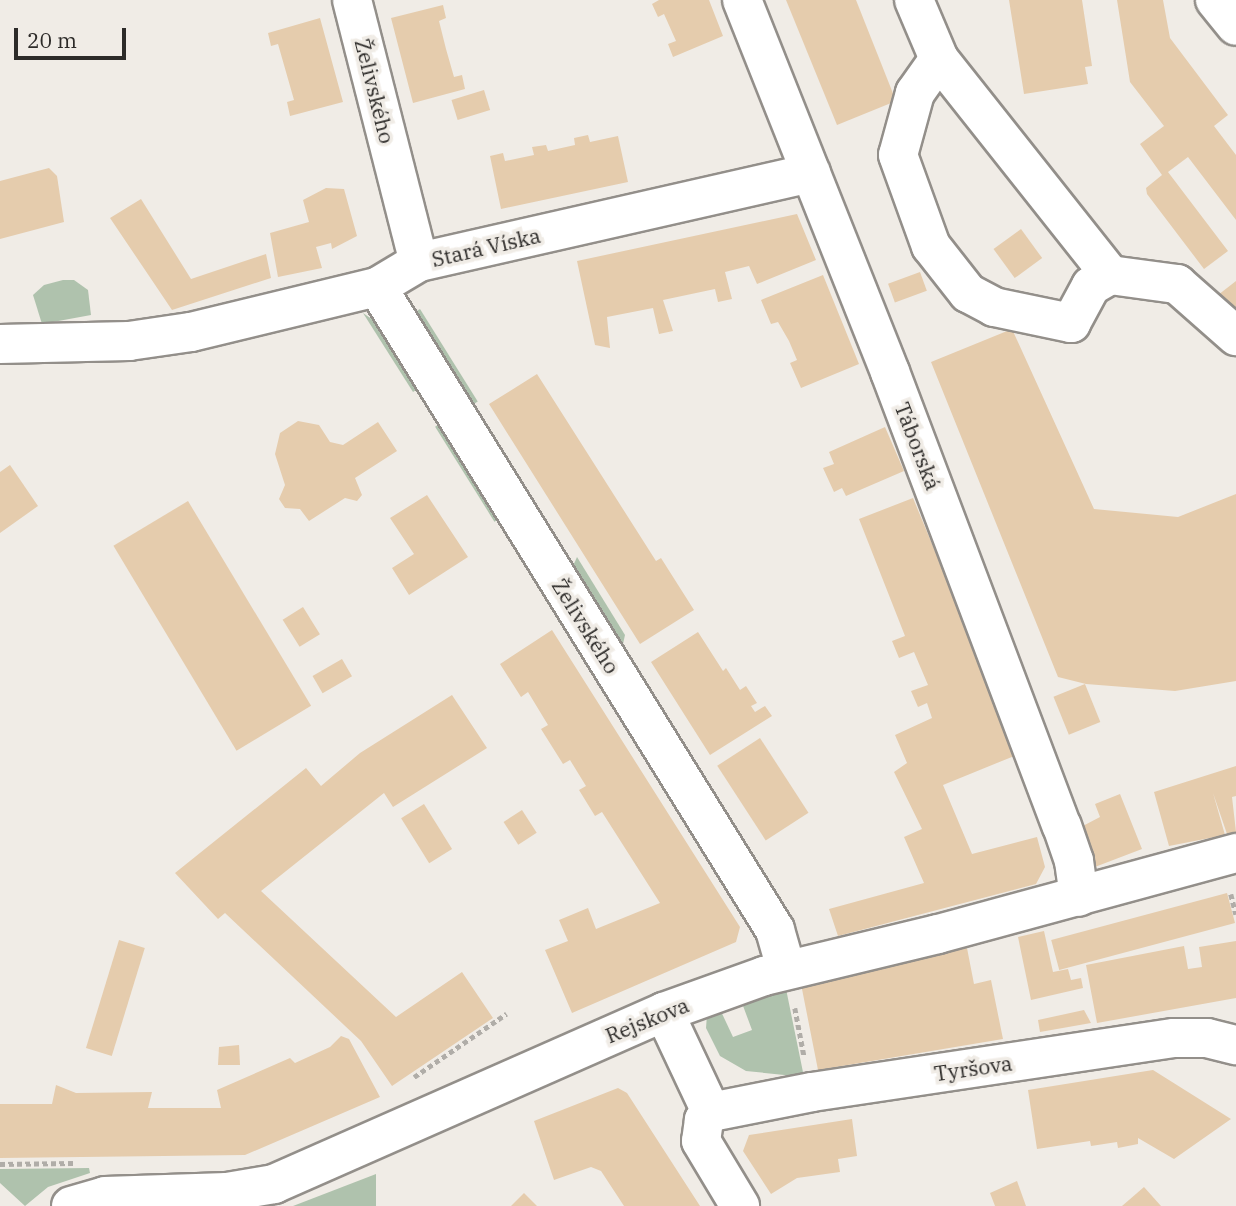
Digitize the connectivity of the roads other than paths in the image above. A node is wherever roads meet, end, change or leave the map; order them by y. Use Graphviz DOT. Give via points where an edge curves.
graph roads {
  1 [pos="352,0"];
  2 [pos="742,0"];
  3 [pos="914,0"];
  4 [pos="1215,0"];
  5 [pos="1236,26"];
  6 [pos="939,59"];
  7 [pos="811,173"];
  8 [pos="419,262"];
  9 [pos="1110,275"];
  10 [pos="377,287"];
  11 [pos="1236,335"];
  12 [pos="0,344"];
  13 [pos="1236,853"];
  14 [pos="1079,897"];
  15 [pos="789,983"];
  16 [pos="664,1012"];
  17 [pos="1236,1045"];
  18 [pos="711,1112"];
  19 [pos="71,1206"];
  20 [pos="740,1206"];
  1 -- 8 [label="street, Želivského"];
  2 -- 7 [label="street, Táborská"];
  3 -- 6 [label="street"];
  4 -- 5 [label="street"];
  6 -- 9 [label="street"];
  6 -- 9 [label="street" via="915,93 898,155 931,246 960,283 994,307 1071,323 1091,286"];
  7 -- 8 [label="street, Stará Víska"];
  7 -- 14 [label="street, Táborská" via="1062,826 1074,860"];
  8 -- 10 [label="street, Stará Víska"];
  9 -- 11 [label="street" via="1177,284"];
  10 -- 12 [label="street, Stará Víska" via="163,337"];
  10 -- 15 [label="street, Želivského" via="775,930"];
  13 -- 14 [label="street, Rejskova"];
  14 -- 15 [label="street, Rejskova"];
  15 -- 16 [label="street, Rejskova"];
  16 -- 18 [label="street"];
  16 -- 19 [label="street, Rejskova" via="274,1184 236,1192 105,1196"];
  17 -- 18 [label="street, Tyršova" via="1207,1038 1174,1038 788,1095"];
  18 -- 20 [label="street" via="701,1141"];
}
